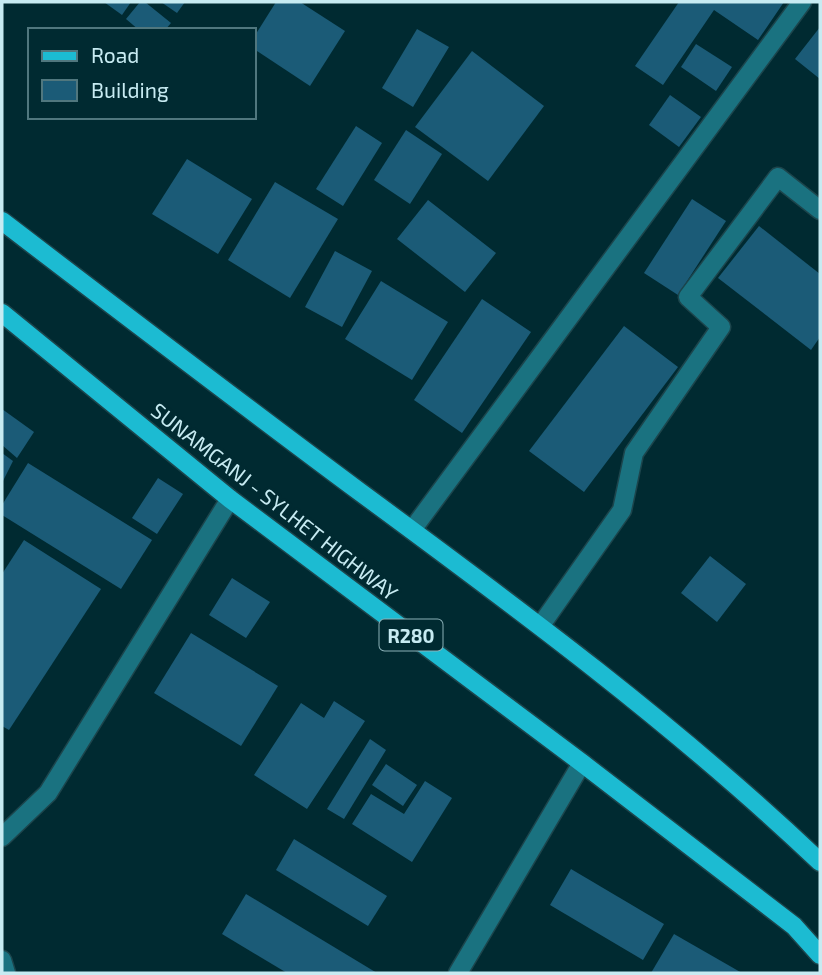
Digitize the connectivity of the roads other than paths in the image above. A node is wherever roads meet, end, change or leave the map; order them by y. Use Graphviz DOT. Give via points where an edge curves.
graph roads {
  1 [pos="802,2"];
  2 [pos="820,210"];
  3 [pos="2,222"];
  4 [pos="2,313"];
  5 [pos="230,499"];
  6 [pos="412,530"];
  7 [pos="541,625"];
  8 [pos="582,763"];
  9 [pos="2,837"];
  10 [pos="820,862"];
  11 [pos="820,955"];
  12 [pos="2,960"];
  13 [pos="6,973"];
  14 [pos="458,973"];
  1 -- 6 [label="street"];
  2 -- 7 [label="street" via="778,177 688,297 721,327 634,453 622,510"];
  3 -- 6 [label="main road"];
  4 -- 5 [label="main road, SUNAMGANJ - SYLHET HIGHWAY / R280"];
  5 -- 8 [label="main road, SUNAMGANJ - SYLHET HIGHWAY / R280"];
  5 -- 9 [label="street" via="48,793"];
  6 -- 7 [label="main road"];
  7 -- 10 [label="main road" via="764,808"];
  8 -- 11 [label="main road, SUNAMGANJ - SYLHET HIGHWAY / R280" via="794,926"];
  8 -- 14 [label="street"];
  12 -- 13 [label="street"];
}
